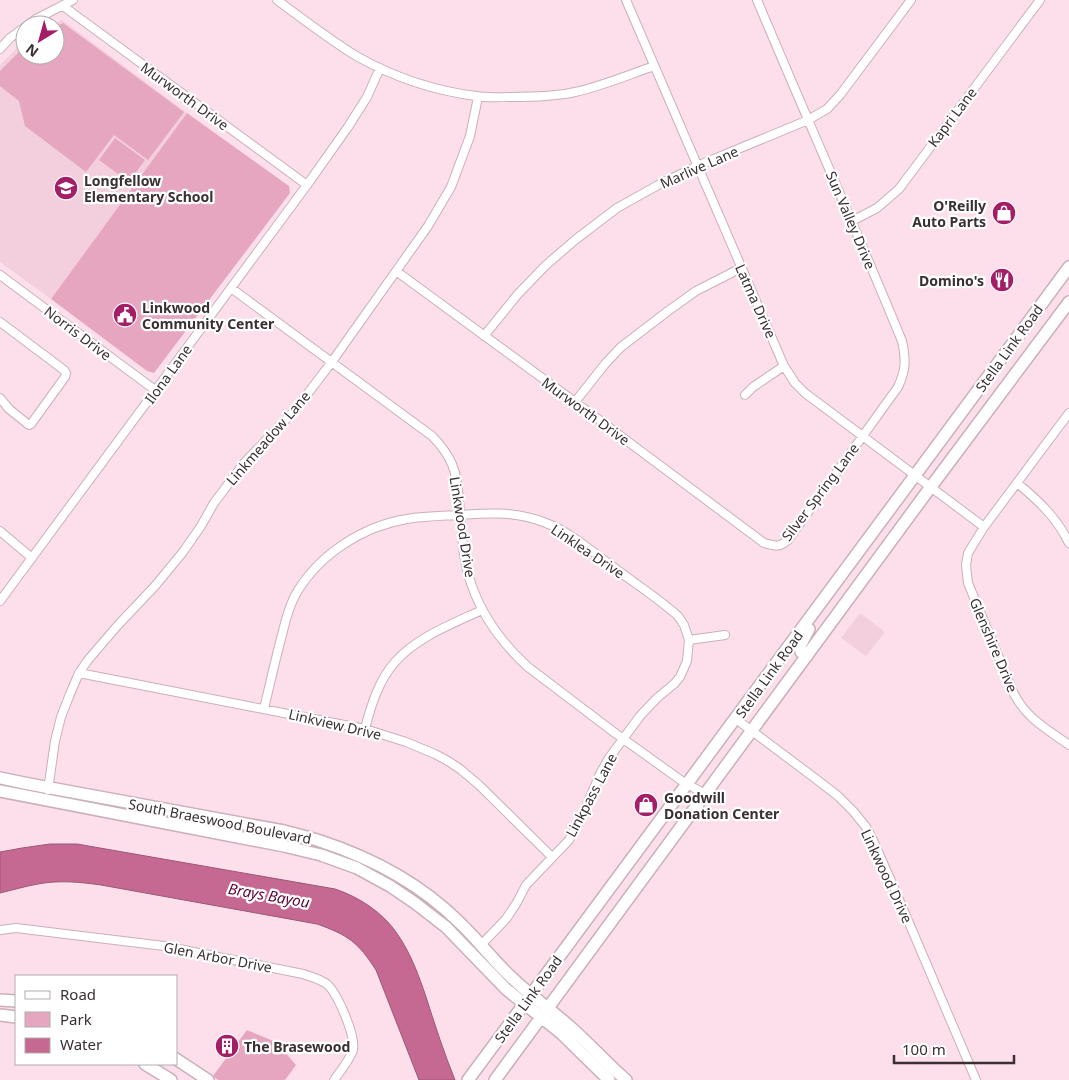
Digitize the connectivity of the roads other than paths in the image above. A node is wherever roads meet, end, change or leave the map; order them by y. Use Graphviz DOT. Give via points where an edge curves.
graph roads {
  1 [pos="73,0"];
  2 [pos="277,0"];
  3 [pos="626,0"];
  4 [pos="757,0"];
  5 [pos="911,0"];
  6 [pos="1040,0"];
  7 [pos="63,6"];
  8 [pos="44,15"];
  9 [pos="15,34"];
  10 [pos="0,49"];
  11 [pos="654,66"];
  12 [pos="380,68"];
  13 [pos="478,97"];
  14 [pos="808,120"];
  15 [pos="697,166"];
  16 [pos="307,186"];
  17 [pos="852,221"];
  18 [pos="1069,267"];
  19 [pos="741,268"];
  20 [pos="396,271"];
  21 [pos="0,275"];
  22 [pos="231,288"];
  23 [pos="1045,300"];
  24 [pos="1069,302"];
  25 [pos="1061,312"];
  26 [pos="0,322"];
  27 [pos="484,336"];
  28 [pos="331,363"];
  29 [pos="784,366"];
  30 [pos="985,381"];
  31 [pos="156,390"];
  32 [pos="1001,393"];
  33 [pos="746,395"];
  34 [pos="0,398"];
  35 [pos="574,402"];
  36 [pos="1069,413"];
  37 [pos="862,436"];
  38 [pos="915,476"];
  39 [pos="1017,483"];
  40 [pos="931,487"];
  41 [pos="460,515"];
  42 [pos="984,527"];
  43 [pos="0,531"];
  44 [pos="1069,543"];
  45 [pos="778,546"];
  46 [pos="32,558"];
  47 [pos="0,601"];
  48 [pos="821,602"];
  49 [pos="482,610"];
  50 [pos="725,635"];
  51 [pos="688,640"];
  52 [pos="807,656"];
  53 [pos="79,674"];
  54 [pos="264,709"];
  55 [pos="736,719"];
  56 [pos="365,729"];
  57 [pos="752,731"];
  58 [pos="623,739"];
  59 [pos="1069,745"];
  60 [pos="0,778"];
  61 [pos="687,785"];
  62 [pos="48,788"];
  63 [pos="0,791"];
  64 [pos="705,794"];
  65 [pos="47,800"];
  66 [pos="638,851"];
  67 [pos="552,857"];
  68 [pos="654,863"];
  69 [pos="0,930"];
  70 [pos="481,946"];
  71 [pos="0,1000"];
  72 [pos="528,1000"];
  73 [pos="15,1001"];
  74 [pos="544,1012"];
  75 [pos="0,1015"];
  76 [pos="15,1017"];
  77 [pos="178,1061"];
  78 [pos="600,1064"];
  79 [pos="147,1065"];
  80 [pos="170,1080"];
  81 [pos="208,1080"];
  82 [pos="334,1080"];
  83 [pos="468,1080"];
  84 [pos="495,1080"];
  85 [pos="609,1080"];
  86 [pos="626,1080"];
  87 [pos="976,1080"];
  1 -- 7 [label="street"];
  2 -- 12 [label="street" via="341,46"];
  3 -- 11 [label="street, Latma Drive"];
  4 -- 14 [label="street, Sun Valley Drive"];
  5 -- 14 [label="street, Marlive Lane" via="840,95 827,109"];
  6 -- 17 [label="street, Kapri Lane" via="899,189 876,208"];
  7 -- 8 [label="street"];
  7 -- 16 [label="street, Murworth Drive"];
  9 -- 10 [label="street"];
  11 -- 13 [label="street" via="574,92 528,97"];
  11 -- 15 [label="street, Latma Drive"];
  12 -- 13 [label="street" via="442,90"];
  12 -- 16 [label="street, Ilona Lane" via="367,98"];
  13 -- 20 [label="street, Linkmeadow Lane" via="470,136 451,187"];
  14 -- 15 [label="street, Marlive Lane"];
  14 -- 17 [label="street, Sun Valley Drive"];
  15 -- 19 [label="street, Latma Drive"];
  15 -- 27 [label="street, Marlive Lane" via="617,208 575,240 518,294"];
  16 -- 22 [label="street, Ilona Lane"];
  17 -- 37 [label="street, Sun Valley Drive" via="905,355 898,387"];
  18 -- 23 [label="main road, Stella Link Road"];
  19 -- 29 [label="street, Latma Drive"];
  19 -- 35 [label="street" via="696,291 621,347"];
  20 -- 27 [label="street, Murworth Drive"];
  20 -- 28 [label="street, Linkmeadow Lane"];
  21 -- 31 [label="street, Norris Drive"];
  22 -- 28 [label="street, Linkwood Drive"];
  22 -- 31 [label="street, Ilona Lane"];
  23 -- 25 [label="main road"];
  23 -- 30 [label="main road, Stella Link Road"];
  24 -- 25 [label="main road, Stella Link Road"];
  25 -- 32 [label="main road, Stella Link Road"];
  26 -- 34 [label="street" via="66,373 29,425"];
  27 -- 35 [label="street, Murworth Drive"];
  28 -- 41 [label="street, Linkwood Drive" via="421,427 442,447 457,478"];
  28 -- 53 [label="street, Linkmeadow Lane" via="296,409 244,463 183,552"];
  29 -- 33 [label="street"];
  29 -- 37 [label="street, Latma Drive" via="805,393"];
  30 -- 32 [label="main road"];
  30 -- 38 [label="main road, Stella Link Road"];
  31 -- 46 [label="street, Ilona Lane"];
  32 -- 40 [label="main road, Stella Link Road"];
  35 -- 45 [label="street, Murworth Drive" via="764,543"];
  36 -- 39 [label="street, Glenshire Drive"];
  37 -- 38 [label="street, Latma Drive"];
  37 -- 45 [label="street, Silver Spring Lane" via="788,540"];
  38 -- 40 [label="street, Latma Drive"];
  38 -- 48 [label="main road, Stella Link Road"];
  39 -- 42 [label="street, Glenshire Drive"];
  39 -- 44 [label="street" via="1048,511"];
  40 -- 42 [label="street, Latma Drive"];
  40 -- 52 [label="main road, Stella Link Road"];
  41 -- 49 [label="street, Linkwood Drive" via="467,570"];
  41 -- 51 [label="street, Linklea Drive" via="519,515 547,523 672,610 684,625"];
  41 -- 54 [label="street, Linklea Drive" via="406,519 367,531 320,564 296,593"];
  42 -- 59 [label="street, Glenshire Drive" via="968,553 968,583 1021,706"];
  43 -- 46 [label="street"];
  46 -- 47 [label="street, Ilona Lane"];
  48 -- 52 [label="main road" via="800,646 801,652"];
  48 -- 55 [label="main road, Stella Link Road"];
  49 -- 56 [label="street" via="426,638 399,658 382,682"];
  49 -- 58 [label="street, Linkwood Drive" via="518,658"];
  50 -- 51 [label="street"];
  51 -- 58 [label="street, Linkpass Lane" via="687,661 680,678 648,706"];
  52 -- 57 [label="main road, Stella Link Road"];
  53 -- 54 [label="street, Linkview Drive"];
  53 -- 62 [label="street, Linkmeadow Lane" via="61,718"];
  54 -- 56 [label="street, Linkview Drive"];
  55 -- 57 [label="street, Linkwood Drive"];
  55 -- 61 [label="main road, Stella Link Road"];
  56 -- 67 [label="street, Linkview Drive" via="406,742 454,765 479,785"];
  57 -- 64 [label="main road, Stella Link Road"];
  57 -- 87 [label="street, Linkwood Drive" via="838,796 866,827"];
  58 -- 61 [label="street, Linkwood Drive"];
  58 -- 67 [label="street, Linkpass Lane" via="600,774 580,822 569,840"];
  60 -- 62 [label="main road, South Braeswood Boulevard"];
  61 -- 64 [label="street, Linkwood Drive"];
  61 -- 66 [label="main road, Stella Link Road"];
  62 -- 65 [label="street, Linkmeadow Lane"];
  62 -- 70 [label="main road, South Braeswood Boulevard" via="284,831 320,841 372,862 414,886 460,923"];
  63 -- 65 [label="main road, South Braeswood Boulevard"];
  64 -- 68 [label="main road, Stella Link Road"];
  65 -- 72 [label="main road, South Braeswood Boulevard" via="284,846 357,868 415,903 446,927 495,978"];
  66 -- 68 [label="main road"];
  66 -- 72 [label="main road, Stella Link Road"];
  67 -- 70 [label="street, Linkpass Lane" via="526,885 506,919"];
  68 -- 74 [label="main road, Stella Link Road"];
  69 -- 82 [label="street, Glen Arbor Drive" via="16,928 164,946 321,980 338,999 353,1045"];
  70 -- 72 [label="main road, South Braeswood Boulevard"];
  71 -- 73 [label="main road"];
  72 -- 74 [label="main road, South Braeswood Boulevard"];
  72 -- 83 [label="main road, Stella Link Road"];
  74 -- 78 [label="main road, South Braeswood Boulevard" via="561,1033"];
  74 -- 84 [label="main road, Stella Link Road"];
  75 -- 76 [label="main road"];
  77 -- 81 [label="main road"];
  78 -- 85 [label="main road, South Braeswood Boulevard"];
  78 -- 86 [label="main road, South Braeswood Boulevard"];
  79 -- 80 [label="main road"];
}
